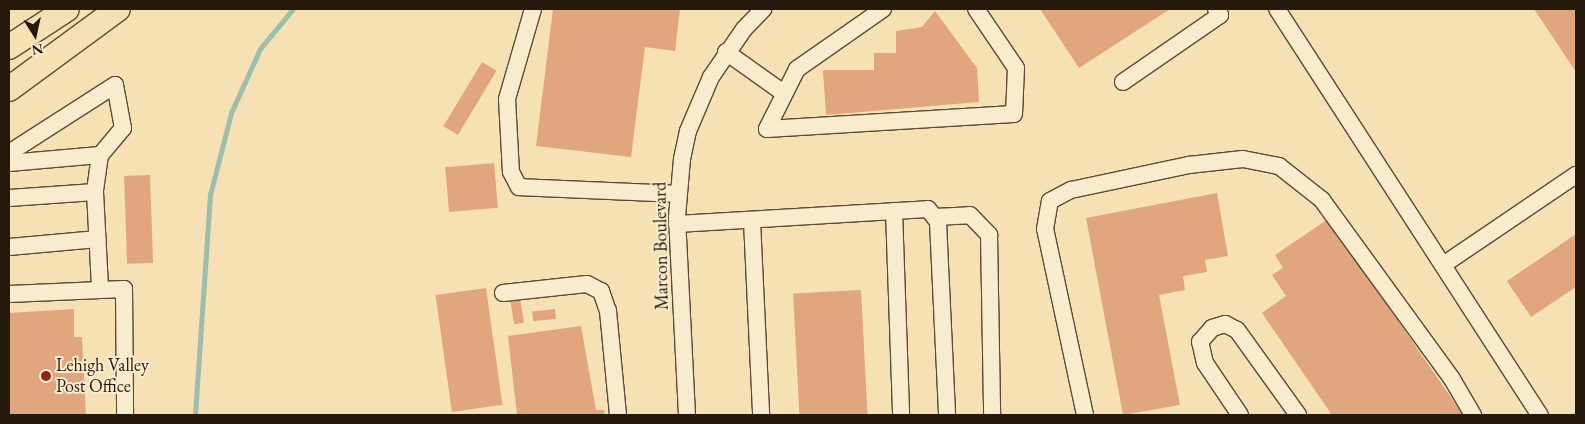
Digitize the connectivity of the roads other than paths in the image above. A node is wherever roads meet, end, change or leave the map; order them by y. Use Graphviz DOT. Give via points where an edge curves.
graph roads {
  1 [pos="67,9"];
  2 [pos="107,9"];
  3 [pos="118,9"];
  4 [pos="533,9"];
  5 [pos="883,9"];
  6 [pos="976,9"];
  7 [pos="1216,9"];
  8 [pos="1277,9"];
  9 [pos="758,11"];
  10 [pos="9,47"];
  11 [pos="726,52"];
  12 [pos="9,73"];
  13 [pos="1123,82"];
  14 [pos="9,89"];
  15 [pos="782,92"];
  16 [pos="9,153"];
  17 [pos="100,155"];
  18 [pos="9,163"];
  19 [pos="1576,175"];
  20 [pos="96,192"];
  21 [pos="677,194"];
  22 [pos="9,198"];
  23 [pos="894,211"];
  24 [pos="935,217"];
  25 [pos="752,222"];
  26 [pos="677,224"];
  27 [pos="98,239"];
  28 [pos="9,247"];
  29 [pos="1443,265"];
  30 [pos="100,289"];
  31 [pos="503,293"];
  32 [pos="9,294"];
  33 [pos="125,415"];
  34 [pos="618,415"];
  35 [pos="687,415"];
  36 [pos="761,415"];
  37 [pos="901,415"];
  38 [pos="947,415"];
  39 [pos="992,415"];
  40 [pos="1085,415"];
  41 [pos="1240,415"];
  42 [pos="1298,415"];
  43 [pos="1473,415"];
  44 [pos="1540,415"];
  1 -- 10 [label="highway"];
  2 -- 12 [label="highway"];
  3 -- 14 [label="highway"];
  4 -- 21 [label="street" via="507,98 511,172 519,187"];
  5 -- 15 [label="street" via="797,69"];
  6 -- 15 [label="street" via="1016,68 1014,114 767,129"];
  7 -- 13 [label="street" via="1220,15"];
  8 -- 29 [label="street"];
  9 -- 11 [label="street, Marcon Boulevard"];
  11 -- 15 [label="street"];
  11 -- 21 [label="street, Marcon Boulevard" via="711,77 688,131"];
  16 -- 17 [label="street" via="115,85 123,128"];
  17 -- 18 [label="street"];
  17 -- 20 [label="street"];
  19 -- 29 [label="street"];
  20 -- 22 [label="street"];
  20 -- 27 [label="street"];
  21 -- 26 [label="street, Marcon Boulevard"];
  23 -- 24 [label="street" via="928,209"];
  23 -- 25 [label="street"];
  23 -- 37 [label="street"];
  24 -- 38 [label="street" via="938,222"];
  24 -- 39 [label="street" via="970,215 989,235"];
  25 -- 26 [label="street"];
  25 -- 36 [label="street"];
  26 -- 35 [label="street, Marcon Boulevard"];
  27 -- 28 [label="street"];
  27 -- 30 [label="street"];
  29 -- 44 [label="street"];
  30 -- 32 [label="street"];
  30 -- 33 [label="street" via="124,289"];
  31 -- 34 [label="street" via="587,284 601,292 608,311"];
  40 -- 43 [label="street" via="1045,229 1050,201 1071,190 1189,165 1243,159 1279,166 1322,200"];
  41 -- 42 [label="street" via="1205,363 1200,342 1212,328 1225,324 1237,330"];
}
